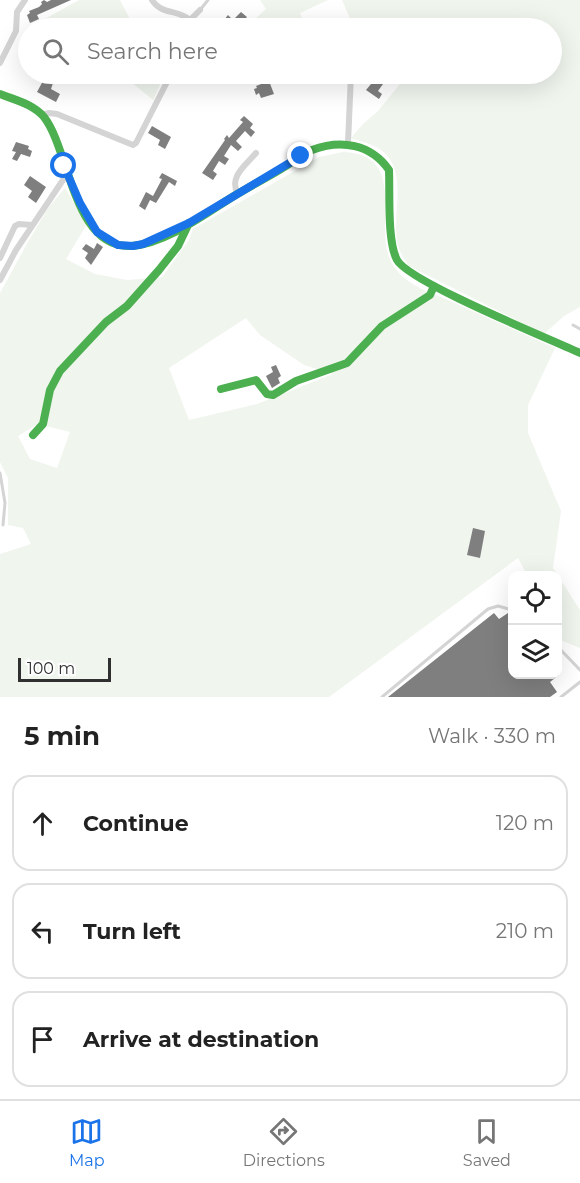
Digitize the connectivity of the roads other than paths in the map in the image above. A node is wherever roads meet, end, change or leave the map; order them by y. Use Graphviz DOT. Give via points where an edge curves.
graph roads {
  1 [pos="25,0"];
  2 [pos="152,0"];
  3 [pos="208,0"];
  4 [pos="200,10"];
  5 [pos="188,18"];
  6 [pos="192,18"];
  7 [pos="0,63"];
  8 [pos="166,84"];
  9 [pos="351,84"];
  10 [pos="0,94"];
  11 [pos="42,115"];
  12 [pos="348,143"];
  13 [pos="256,153"];
  14 [pos="67,174"];
  15 [pos="238,194"];
  16 [pos="189,223"];
  17 [pos="32,225"];
  18 [pos="0,258"];
  19 [pos="0,280"];
  20 [pos="434,286"];
  21 [pos="573,325"];
  22 [pos="580,329"];
  23 [pos="580,353"];
  24 [pos="221,389"];
  25 [pos="33,435"];
  26 [pos="0,473"];
  27 [pos="3,525"];
  28 [pos="508,609"];
  29 [pos="562,651"];
  30 [pos="580,670"];
  31 [pos="580,682"];
  32 [pos="382,697"];
  33 [pos="561,697"];
  1 -- 7 [label="street" via="17,12 16,32"];
  2 -- 5 [label="street" via="161,10"];
  3 -- 4 [label="lane"];
  4 -- 6 [label="street"];
  8 -- 11 [label="street" via="133,145 57,114"];
  9 -- 12 [label="street"];
  10 -- 11 [label="street"];
  11 -- 14 [label="street"];
  12 -- 15 [label="street" via="313,149"];
  12 -- 20 [label="street" via="368,148 385,162 390,176 392,248 405,270"];
  13 -- 15 [label="street" via="235,177"];
  14 -- 16 [label="street" via="92,225 118,245 143,244"];
  14 -- 17 [label="street"];
  15 -- 16 [label="street"];
  16 -- 25 [label="street" via="178,246 153,277 60,372 50,390 43,424"];
  17 -- 18 [label="street" via="15,226"];
  17 -- 19 [label="street"];
  20 -- 23 [label="street"];
  20 -- 24 [label="street" via="430,295 382,326 346,363 296,381 273,395 267,394 256,380"];
  21 -- 22 [label="lane"];
  26 -- 27 [label="lane" via="5,503"];
  28 -- 32 [label="lane" via="488,609"];
  29 -- 30 [label="lane"];
  31 -- 33 [label="lane"];
}
